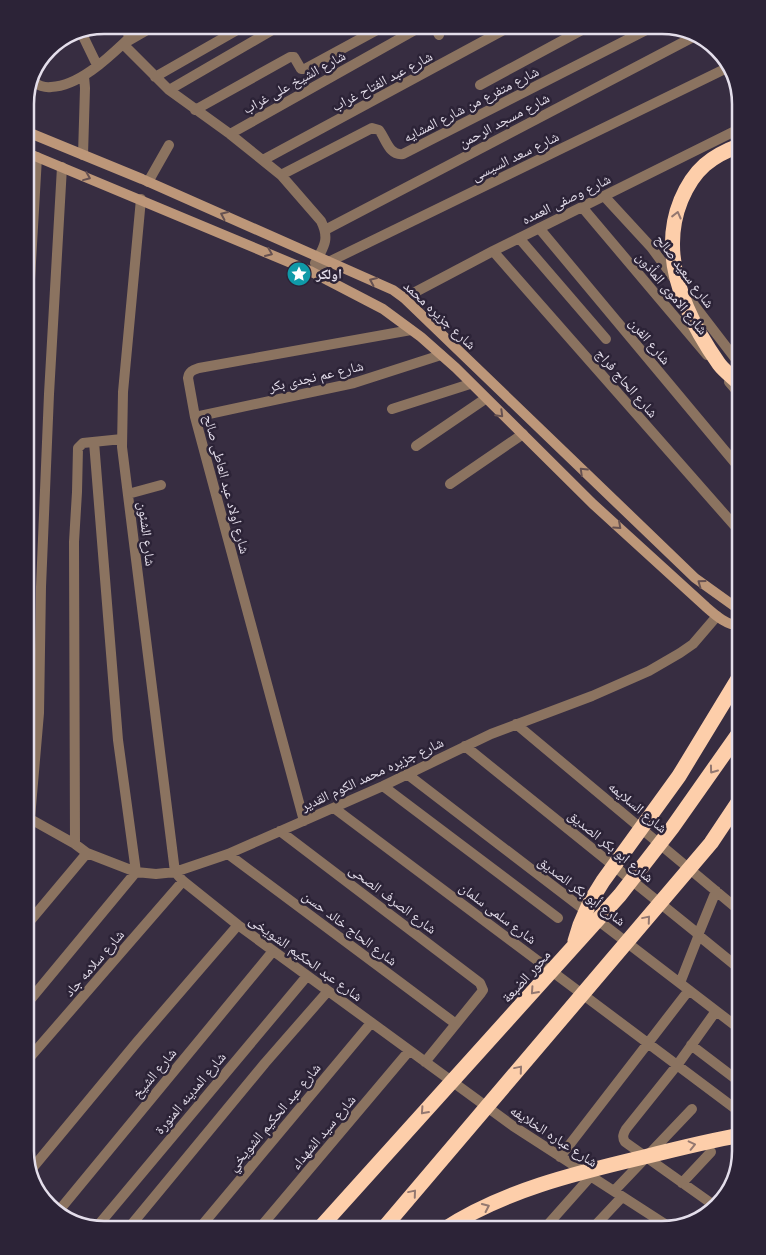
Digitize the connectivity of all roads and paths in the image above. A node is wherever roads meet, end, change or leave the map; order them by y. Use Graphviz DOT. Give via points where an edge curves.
graph roads {
  1 [pos="125,34"];
  2 [pos="134,34"];
  3 [pos="139,34"];
  4 [pos="231,34"];
  5 [pos="265,34"];
  6 [pos="369,34"];
  7 [pos="408,34"];
  8 [pos="496,34"];
  9 [pos="574,34"];
  10 [pos="638,34"];
  11 [pos="83,36"];
  12 [pos="689,39"];
  13 [pos="127,40"];
  14 [pos="97,65"];
  15 [pos="723,70"];
  16 [pos="84,76"];
  17 [pos="156,78"];
  18 [pos="37,84"];
  19 [pos="480,85"];
  20 [pos="169,90"];
  21 [pos="196,110"];
  22 [pos="732,132"];
  23 [pos="230,134"];
  24 [pos="34,135"];
  25 [pos="169,145"];
  26 [pos="732,148"];
  27 [pos="83,155"];
  28 [pos="34,156"];
  29 [pos="37,157"];
  30 [pos="263,160"];
  31 [pos="62,167"];
  32 [pos="281,175"];
  33 [pos="148,182"];
  34 [pos="604,196"];
  35 [pos="140,199"];
  36 [pos="582,207"];
  37 [pos="34,210"];
  38 [pos="539,228"];
  39 [pos="325,230"];
  40 [pos="519,238"];
  41 [pos="493,251"];
  42 [pos="318,257"];
  43 [pos="330,262"];
  44 [pos="310,271"];
  45 [pos="404,298"];
  46 [pos="411,330"];
  47 [pos="606,339"];
  48 [pos="441,355"];
  49 [pos="732,355"];
  50 [pos="732,376"];
  51 [pos="470,384"];
  52 [pos="732,385"];
  53 [pos="485,398"];
  54 [pos="392,409"];
  55 [pos="195,417"];
  56 [pos="523,434"];
  57 [pos="122,439"];
  58 [pos="94,442"];
  59 [pos="416,446"];
  60 [pos="732,459"];
  61 [pos="450,484"];
  62 [pos="161,485"];
  63 [pos="128,494"];
  64 [pos="732,523"];
  65 [pos="732,605"];
  66 [pos="717,616"];
  67 [pos="732,624"];
  68 [pos="732,689"];
  69 [pos="516,724"];
  70 [pos="732,743"];
  71 [pos="465,746"];
  72 [pos="34,756"];
  73 [pos="407,774"];
  74 [pos="383,786"];
  75 [pos="334,808"];
  76 [pos="732,812"];
  77 [pos="34,821"];
  78 [pos="304,821"];
  79 [pos="280,831"];
  80 [pos="75,844"];
  81 [pos="87,852"];
  82 [pos="228,854"];
  83 [pos="136,872"];
  84 [pos="175,872"];
  85 [pos="183,881"];
  86 [pos="716,891"];
  87 [pos="732,904"];
  88 [pos="34,916"];
  89 [pos="558,918"];
  90 [pos="238,925"];
  91 [pos="698,935"];
  92 [pos="572,948"];
  93 [pos="273,951"];
  94 [pos="732,963"];
  95 [pos="307,976"];
  96 [pos="680,983"];
  97 [pos="689,990"];
  98 [pos="328,991"];
  99 [pos="34,995"];
  100 [pos="716,1010"];
  101 [pos="371,1023"];
  102 [pos="732,1023"];
  103 [pos="456,1024"];
  104 [pos="648,1042"];
  105 [pos="691,1045"];
  106 [pos="409,1051"];
  107 [pos="34,1053"];
  108 [pos="425,1062"];
  109 [pos="678,1064"];
  110 [pos="732,1076"];
  111 [pos="732,1106"];
  112 [pos="692,1109"];
  113 [pos="732,1137"];
  114 [pos="711,1152"];
  115 [pos="560,1157"];
  116 [pos="646,1158"];
  117 [pos="35,1165"];
  118 [pos="591,1176"];
  119 [pos="682,1183"];
  120 [pos="618,1194"];
  121 [pos="710,1202"];
  122 [pos="62,1207"];
  123 [pos="102,1221"];
  124 [pos="134,1221"];
  125 [pos="206,1221"];
  126 [pos="266,1221"];
  127 [pos="326,1221"];
  128 [pos="390,1221"];
  129 [pos="460,1221"];
  130 [pos="552,1221"];
  131 [pos="598,1221"];
  132 [pos="660,1221"];
  1 -- 13 [label="street"];
  2 -- 13 [label="street"];
  3 -- 13 [label="street"];
  4 -- 17 [label="street"];
  5 -- 20 [label="street"];
  6 -- 21 [label="street" via="305,69 290,57"];
  7 -- 23 [label="street, شارع الشيخ على غراب"];
  8 -- 30 [label="street, شارع عبد الفتاح غراب"];
  9 -- 19 [label="street"];
  10 -- 32 [label="street, شارع متفرع من شارع المشايه" via="403,154 392,152 379,130 372,128"];
  11 -- 14 [label="street"];
  12 -- 39 [label="street, شارع مسجد الرحمن"];
  13 -- 14 [label="street"];
  13 -- 17 [label="street"];
  14 -- 16 [label="street"];
  15 -- 43 [label="street, شارع سعد السيسى"];
  16 -- 18 [label="street" via="52,87"];
  16 -- 27 [label="street"];
  17 -- 20 [label="street"];
  20 -- 21 [label="street"];
  21 -- 23 [label="street"];
  22 -- 34 [label="street, شارع وصفى العمده"];
  23 -- 30 [label="street"];
  24 -- 27 [label="main road, شارع جزيره محمد"];
  25 -- 33 [label="street"];
  50 -- 26 [label="highway, one-way" via="720,365 689,312 673,263 672,238 676,212 694,175 704,164"];
  27 -- 33 [label="main road, شارع جزيره محمد"];
  28 -- 29 [label="main road, شارع جزيره محمد"];
  29 -- 31 [label="main road, شارع جزيره محمد"];
  29 -- 37 [label="street"];
  30 -- 32 [label="street"];
  31 -- 35 [label="main road, شارع جزيره محمد, one-way"];
  31 -- 72 [label="street" via="42,548 39,713"];
  32 -- 39 [label="street"];
  42 -- 33 [label="main road, شارع جزيره محمد, one-way"];
  34 -- 36 [label="street, شارع وصفى العمده"];
  34 -- 49 [label="street, شارع سعيد صالح" via="651,248"];
  35 -- 44 [label="main road, شارع جزيره محمد, one-way"];
  35 -- 57 [label="street, شارع الشئون" via="123,392"];
  36 -- 38 [label="street, شارع وصفى العمده"];
  36 -- 52 [label="street, شارع الاموى المأذون"];
  38 -- 40 [label="street, شارع وصفى العمده"];
  38 -- 60 [label="street, شارع الفرن"];
  39 -- 42 [label="street" via="325,244"];
  40 -- 41 [label="street, شارع وصفى العمده"];
  40 -- 47 [label="street"];
  41 -- 45 [label="street, شارع وصفى العمده"];
  41 -- 64 [label="street, شارع الحاج فراج"];
  42 -- 43 [label="main road, شارع جزيره محمد"];
  42 -- 44 [label="street"];
  43 -- 44 [label="street, شارع سعد السيسى"];
  45 -- 43 [label="main road, شارع جزيره محمد, one-way"];
  44 -- 46 [label="main road, شارع جزيره محمد" via="383,310"];
  65 -- 45 [label="main road, شارع جزيره محمد, one-way" via="695,578"];
  46 -- 48 [label="main road, شارع جزيره محمد"];
  46 -- 55 [label="street, شارع اولاد عبد العاطى صالح" via="190,371 188,378"];
  48 -- 51 [label="main road, شارع جزيره محمد"];
  48 -- 55 [label="street, شارع عم نجدى بكر" via="354,383"];
  51 -- 53 [label="main road, شارع جزيره محمد"];
  51 -- 54 [label="street"];
  53 -- 56 [label="main road, شارع جزيره محمد, one-way"];
  53 -- 59 [label="street"];
  55 -- 78 [label="street, شارع اولاد عبد العاطى صالح"];
  56 -- 61 [label="street"];
  56 -- 66 [label="main road, شارع جزيره محمد, one-way"];
  57 -- 58 [label="street"];
  57 -- 63 [label="street, شارع الشئون"];
  58 -- 80 [label="street" via="83,443 78,448 74,542"];
  58 -- 83 [label="street" via="118,740"];
  62 -- 63 [label="street"];
  63 -- 84 [label="street, شارع الشئون"];
  66 -- 67 [label="main road, شارع جزيره محمد"];
  66 -- 69 [label="street, شارع جزيره محمد الكوم القدير" via="693,644 650,671"];
  68 -- 92 [label="highway" via="679,776 590,902"];
  69 -- 71 [label="street, شارع جزيره محمد الكوم القدير"];
  69 -- 86 [label="street, شارع السلايمه"];
  70 -- 92 [label="highway, محور الضبعة, one-way" via="620,895"];
  71 -- 73 [label="street, شارع جزيره محمد الكوم القدير"];
  71 -- 91 [label="street, شارع ابو بكر الصديق"];
  73 -- 74 [label="street, شارع جزيره محمد الكوم القدير"];
  73 -- 96 [label="street, شارع أبو بكر الصديق"];
  74 -- 75 [label="street, شارع جزيره محمد الكوم القدير"];
  74 -- 89 [label="street"];
  75 -- 78 [label="street, شارع جزيره محمد الكوم القدير"];
  75 -- 104 [label="street, شارع سلمى سلمان"];
  128 -- 76 [label="highway, one-way" via="711,843"];
  77 -- 80 [label="street, شارع جزيره محمد الكوم القدير"];
  78 -- 79 [label="street, شارع جزيره محمد الكوم القدير"];
  79 -- 82 [label="street, شارع جزيره محمد الكوم القدير"];
  79 -- 103 [label="street, شارع الصرف الصحى" via="480,983 481,993"];
  80 -- 81 [label="street, شارع جزيره محمد الكوم القدير"];
  81 -- 83 [label="street, شارع جزيره محمد الكوم القدير"];
  81 -- 88 [label="street"];
  82 -- 84 [label="street, شارع جزيره محمد الكوم القدير"];
  82 -- 103 [label="street, شارع الحاج خالد حسن"];
  83 -- 84 [label="street, شارع جزيره محمد الكوم القدير"];
  83 -- 99 [label="street"];
  84 -- 85 [label="street, شارع عبد الحكيم الشويخى"];
  85 -- 90 [label="street, شارع عبد الحكيم الشويخى"];
  85 -- 107 [label="street, شارع سلامه جاد"];
  86 -- 87 [label="street, شارع السلايمه"];
  86 -- 91 [label="street"];
  90 -- 93 [label="street, شارع عبد الحكيم الشويخى"];
  90 -- 117 [label="street"];
  91 -- 94 [label="street, شارع ابو بكر الصديق"];
  91 -- 96 [label="street"];
  92 -- 127 [label="highway, محور الضبعة, one-way"];
  93 -- 95 [label="street, شارع عبد الحكيم الشويخى"];
  93 -- 122 [label="street, شارع الشيخ"];
  95 -- 98 [label="street, شارع عبد الحكيم الشويخى"];
  95 -- 123 [label="street, شارع المدينه المنورة"];
  96 -- 97 [label="street, شارع أبو بكر الصديق"];
  97 -- 100 [label="street, شارع أبو بكر الصديق"];
  97 -- 104 [label="street"];
  98 -- 101 [label="street, شارع عبد الحكيم الشويخى"];
  98 -- 124 [label="street"];
  100 -- 102 [label="street, شارع أبو بكر الصديق"];
  100 -- 105 [label="street"];
  101 -- 106 [label="street, شارع عبد الحكيم الشويخى"];
  101 -- 125 [label="street, شارع عبد الحكيم الشويخي"];
  103 -- 108 [label="street"];
  104 -- 109 [label="street, شارع سلمى سلمان"];
  104 -- 115 [label="street"];
  105 -- 109 [label="street"];
  105 -- 110 [label="street"];
  106 -- 108 [label="street, شارع عبد الحكيم الشويخى"];
  106 -- 126 [label="street, شارع سيد الشهداء"];
  108 -- 115 [label="street, شارع عباره الخلايفه"];
  109 -- 111 [label="street, شارع سلمى سلمان"];
  109 -- 116 [label="street" via="623,1134 625,1142"];
  112 -- 116 [label="street"];
  129 -- 113 [label="highway, one-way" via="487,1206 552,1180"];
  114 -- 119 [label="street"];
  115 -- 118 [label="street, شارع عباره الخلايفه"];
  116 -- 119 [label="street"];
  116 -- 120 [label="street"];
  118 -- 120 [label="street, شارع عباره الخلايفه"];
  118 -- 130 [label="street"];
  119 -- 121 [label="street"];
  120 -- 131 [label="street"];
  120 -- 132 [label="street, شارع عباره الخلايفه"];
}
